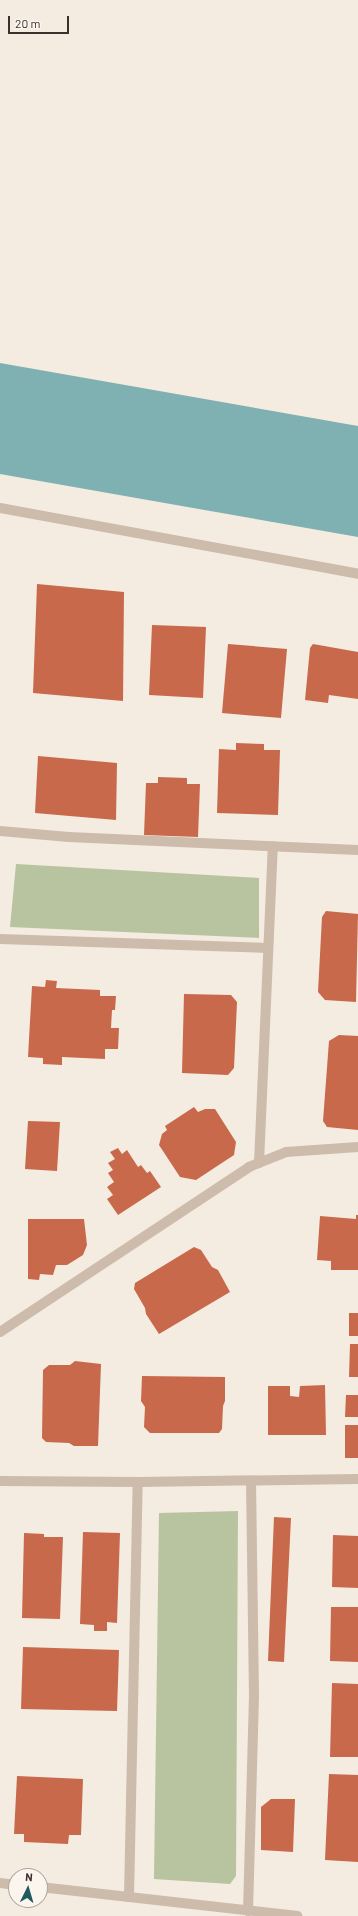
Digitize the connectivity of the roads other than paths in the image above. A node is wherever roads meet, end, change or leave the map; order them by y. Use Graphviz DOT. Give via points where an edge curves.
graph roads {
  1 [pos="0,508"];
  2 [pos="358,574"];
  3 [pos="0,831"];
  4 [pos="273,846"];
  5 [pos="358,850"];
  6 [pos="0,939"];
  7 [pos="268,948"];
  8 [pos="358,1147"];
  9 [pos="259,1163"];
  10 [pos="0,1332"];
  11 [pos="358,1479"];
  12 [pos="0,1481"];
  13 [pos="251,1481"];
  14 [pos="138,1482"];
  15 [pos="48,1888"];
  16 [pos="129,1897"];
  17 [pos="248,1910"];
  18 [pos="297,1916"];
  1 -- 2 [label="street"];
  3 -- 4 [label="street" via="69,837"];
  4 -- 5 [label="street"];
  4 -- 7 [label="street"];
  6 -- 7 [label="street"];
  7 -- 9 [label="street"];
  8 -- 9 [label="street" via="286,1152"];
  9 -- 10 [label="street" via="243,1171"];
  11 -- 13 [label="street"];
  12 -- 14 [label="street"];
  13 -- 14 [label="street"];
  13 -- 17 [label="street" via="254,1696"];
  14 -- 16 [label="street"];
  15 -- 16 [label="street"];
  16 -- 17 [label="street"];
  17 -- 18 [label="street"];
}
